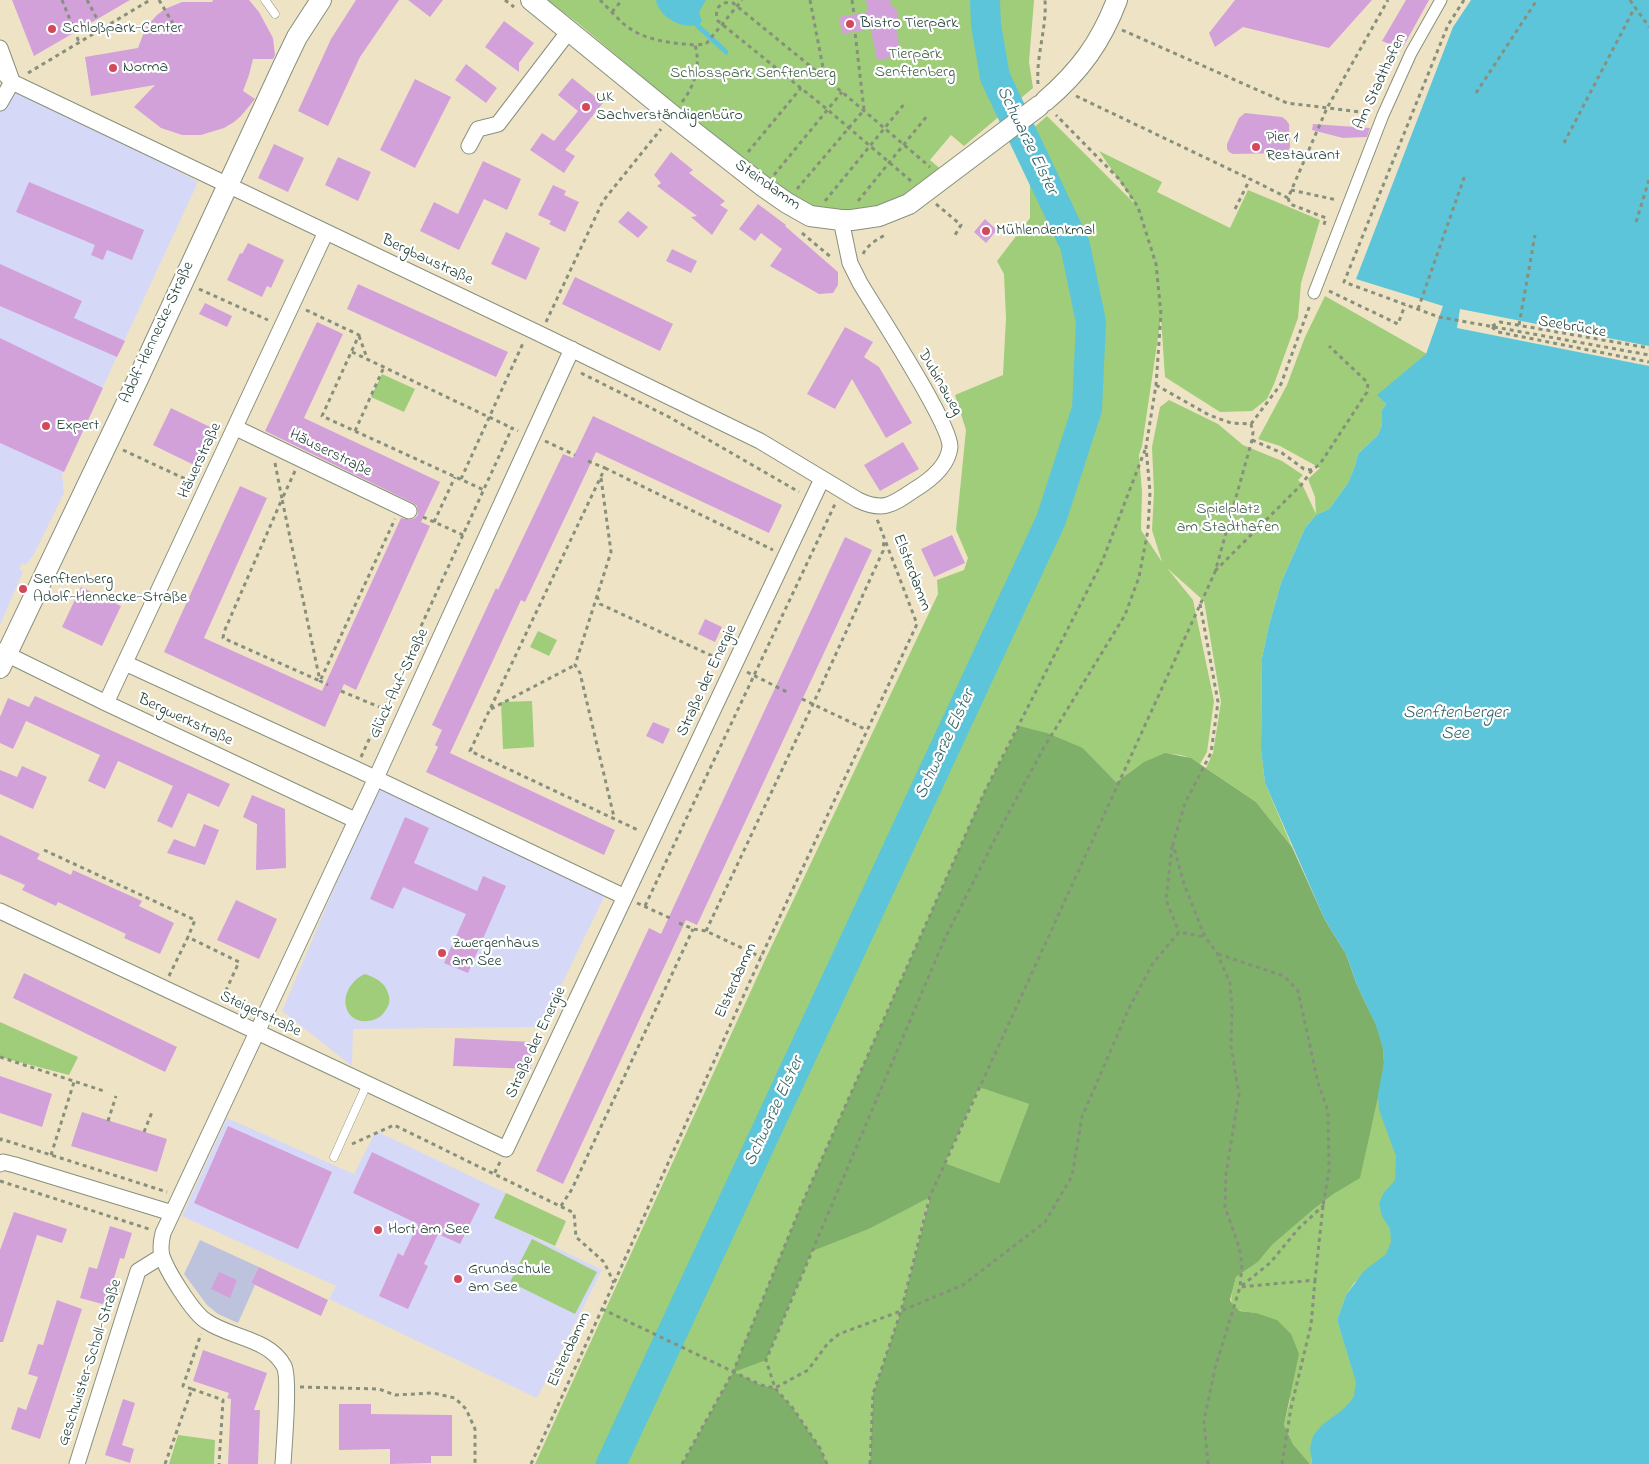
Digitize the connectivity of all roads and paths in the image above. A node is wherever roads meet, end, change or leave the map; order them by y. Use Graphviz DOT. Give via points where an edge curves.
graph roads {
  1 [pos="62,0"];
  2 [pos="87,0"];
  3 [pos="150,0"];
  4 [pos="159,0"];
  5 [pos="265,0"];
  6 [pos="321,0"];
  7 [pos="531,0"];
  8 [pos="600,0"];
  9 [pos="622,0"];
  10 [pos="742,0"];
  11 [pos="810,0"];
  12 [pos="852,0"];
  13 [pos="1046,0"];
  14 [pos="1117,0"];
  15 [pos="1388,0"];
  16 [pos="1441,0"];
  17 [pos="1464,0"];
  18 [pos="1537,0"];
  19 [pos="1630,0"];
  20 [pos="737,6"];
  21 [pos="1635,7"];
  22 [pos="612,12"];
  23 [pos="275,14"];
  24 [pos="854,14"];
  25 [pos="722,24"];
  26 [pos="1108,24"];
  27 [pos="174,26"];
  28 [pos="1649,26"];
  29 [pos="102,28"];
  30 [pos="569,30"];
  31 [pos="855,32"];
  32 [pos="79,42"];
  33 [pos="695,45"];
  34 [pos="0,48"];
  35 [pos="0,69"];
  36 [pos="825,78"];
  37 [pos="12,82"];
  38 [pos="801,88"];
  39 [pos="842,92"];
  40 [pos="1476,93"];
  41 [pos="676,94"];
  42 [pos="1074,96"];
  43 [pos="0,103"];
  44 [pos="905,103"];
  45 [pos="1042,104"];
  46 [pos="691,106"];
  47 [pos="678,108"];
  48 [pos="1326,108"];
  49 [pos="828,110"];
  50 [pos="864,110"];
  51 [pos="1365,112"];
  52 [pos="927,116"];
  53 [pos="849,128"];
  54 [pos="885,129"];
  55 [pos="1564,143"];
  56 [pos="904,145"];
  57 [pos="469,146"];
  58 [pos="741,146"];
  59 [pos="870,146"];
  60 [pos="748,152"];
  61 [pos="754,158"];
  62 [pos="890,162"];
  63 [pos="1465,174"];
  64 [pos="772,177"];
  65 [pos="943,179"];
  66 [pos="1250,179"];
  67 [pos="1649,180"];
  68 [pos="227,184"];
  69 [pos="1292,190"];
  70 [pos="795,192"];
  71 [pos="925,194"];
  72 [pos="1288,198"];
  73 [pos="1337,200"];
  74 [pos="857,202"];
  75 [pos="820,207"];
  76 [pos="1236,209"];
  77 [pos="841,220"];
  78 [pos="1636,222"];
  79 [pos="326,232"];
  80 [pos="954,234"];
  81 [pos="1320,236"];
  82 [pos="1536,236"];
  83 [pos="182,282"];
  84 [pos="1316,289"];
  85 [pos="294,304"];
  86 [pos="1405,304"];
  87 [pos="1418,309"];
  88 [pos="1519,325"];
  89 [pos="1491,326"];
  90 [pos="283,327"];
  91 [pos="535,331"];
  92 [pos="359,335"];
  93 [pos="1329,346"];
  94 [pos="1635,346"];
  95 [pos="1649,348"];
  96 [pos="572,349"];
  97 [pos="352,352"];
  98 [pos="1634,352"];
  99 [pos="1649,355"];
  100 [pos="1632,358"];
  101 [pos="367,359"];
  102 [pos="1649,362"];
  103 [pos="565,364"];
  104 [pos="384,367"];
  105 [pos="1156,385"];
  106 [pos="489,416"];
  107 [pos="1251,424"];
  108 [pos="236,428"];
  109 [pos="512,428"];
  110 [pos="355,431"];
  111 [pos="532,437"];
  112 [pos="1252,440"];
  113 [pos="106,443"];
  114 [pos="272,445"];
  115 [pos="1146,447"];
  116 [pos="575,455"];
  117 [pos="300,459"];
  118 [pos="588,461"];
  119 [pos="605,468"];
  120 [pos="1312,470"];
  121 [pos="455,476"];
  122 [pos="601,477"];
  123 [pos="461,479"];
  124 [pos="822,479"];
  125 [pos="207,489"];
  126 [pos="484,490"];
  127 [pos="841,490"];
  128 [pos="282,499"];
  129 [pos="812,500"];
  130 [pos="876,507"];
  131 [pos="410,511"];
  132 [pos="434,522"];
  133 [pos="463,535"];
  134 [pos="884,540"];
  135 [pos="786,556"];
  136 [pos="1215,572"];
  137 [pos="597,595"];
  138 [pos="1199,603"];
  139 [pos="2,658"];
  140 [pos="125,663"];
  141 [pos="575,665"];
  142 [pos="734,666"];
  143 [pos="754,676"];
  144 [pos="320,681"];
  145 [pos="328,685"];
  146 [pos="341,691"];
  147 [pos="787,692"];
  148 [pos="802,699"];
  149 [pos="106,703"];
  150 [pos="813,704"];
  151 [pos="384,709"];
  152 [pos="490,710"];
  153 [pos="867,730"];
  154 [pos="356,769"];
  155 [pos="376,778"];
  156 [pos="614,817"];
  157 [pos="355,820"];
  158 [pos="653,838"];
  159 [pos="1172,844"];
  160 [pos="44,850"];
  161 [pos="625,897"];
  162 [pos="645,906"];
  163 [pos="0,911"];
  164 [pos="670,918"];
  165 [pos="679,923"];
  166 [pos="693,929"];
  167 [pos="706,931"];
  168 [pos="1179,932"];
  169 [pos="188,937"];
  170 [pos="1205,937"];
  171 [pos="1218,953"];
  172 [pos="761,958"];
  173 [pos="164,988"];
  174 [pos="216,1013"];
  175 [pos="256,1032"];
  176 [pos="0,1057"];
  177 [pos="74,1082"];
  178 [pos="368,1084"];
  179 [pos="104,1091"];
  180 [pos="116,1096"];
  181 [pos="152,1112"];
  182 [pos="108,1121"];
  183 [pos="144,1132"];
  184 [pos="0,1141"];
  185 [pos="506,1149"];
  186 [pos="51,1154"];
  187 [pos="336,1154"];
  188 [pos="0,1164"];
  189 [pos="44,1174"];
  190 [pos="494,1174"];
  191 [pos="0,1181"];
  192 [pos="180,1196"];
  193 [pos="560,1206"];
  194 [pos="1322,1206"];
  195 [pos="172,1213"];
  196 [pos="163,1233"];
  197 [pos="162,1256"];
  198 [pos="1315,1280"];
  199 [pos="614,1283"];
  200 [pos="1240,1287"];
  201 [pos="602,1309"];
  202 [pos="901,1311"];
  203 [pos="205,1321"];
  204 [pos="733,1372"];
  205 [pos="286,1387"];
  206 [pos="775,1388"];
  207 [pos="192,1389"];
  208 [pos="77,1464"];
  209 [pos="165,1464"];
  210 [pos="219,1464"];
  211 [pos="283,1464"];
  212 [pos="475,1464"];
  213 [pos="531,1464"];
  214 [pos="682,1464"];
  215 [pos="827,1464"];
  216 [pos="870,1464"];
  217 [pos="1208,1464"];
  218 [pos="1282,1464"];
  1 -- 32 [label="path"];
  2 -- 29 [label="path"];
  3 -- 29 [label="path"];
  4 -- 27 [label="path"];
  5 -- 23 [label="lane"];
  6 -- 68 [label="street, Adolf-Hennecke-Straße" via="297,37"];
  7 -- 30 [label="street, Steindamm"];
  8 -- 22 [label="path"];
  9 -- 22 [label="path"];
  10 -- 20 [label="path"];
  11 -- 36 [label="path"];
  12 -- 24 [label="path"];
  13 -- 45 [label="path" via="1038,76"];
  14 -- 26 [label="street, Steindamm"];
  15 -- 48 [label="path"];
  16 -- 84 [label="street, Am Stadthafen" via="1382,115"];
  17 -- 86 [label="path" via="1448,25 1344,282"];
  18 -- 40 [label="path"];
  19 -- 21 [label="path"];
  20 -- 25 [label="path"];
  20 -- 25 [label="path" via="728,2 719,6 716,16"];
  20 -- 36 [label="path"];
  21 -- 28 [label="path"];
  21 -- 55 [label="path"];
  22 -- 33 [label="path" via="626,26 644,36"];
  25 -- 33 [label="path" via="706,44"];
  25 -- 38 [label="path"];
  26 -- 45 [label="street, Steindamm" via="1083,63"];
  26 -- 48 [label="path" via="1287,103"];
  29 -- 32 [label="path"];
  30 -- 47 [label="street, Steindamm"];
  30 -- 57 [label="street" via="498,124 478,129"];
  31 -- 50 [label="path"];
  32 -- 37 [label="path"];
  33 -- 47 [label="path" via="697,70 691,90"];
  34 -- 37 [label="street"];
  35 -- 37 [label="street"];
  36 -- 39 [label="path"];
  37 -- 43 [label="street"];
  37 -- 68 [label="street, Bergbaustraße"];
  38 -- 49 [label="path"];
  38 -- 60 [label="path"];
  39 -- 49 [label="path"];
  39 -- 50 [label="path"];
  41 -- 47 [label="path"];
  42 -- 66 [label="path"];
  44 -- 54 [label="path"];
  45 -- 65 [label="street, Steindamm"];
  45 -- 105 [label="path" via="1120,180 1138,207 1157,272 1161,314"];
  46 -- 47 [label="path"];
  47 -- 64 [label="street, Steindamm"];
  47 -- 91 [label="path" via="603,201"];
  48 -- 51 [label="path"];
  48 -- 69 [label="path"];
  49 -- 53 [label="path"];
  49 -- 64 [label="path"];
  50 -- 53 [label="path"];
  50 -- 54 [label="path"];
  52 -- 56 [label="path"];
  53 -- 59 [label="path"];
  53 -- 70 [label="path"];
  54 -- 56 [label="path"];
  54 -- 59 [label="path"];
  56 -- 62 [label="path"];
  56 -- 65 [label="path"];
  58 -- 60 [label="path"];
  59 -- 62 [label="path"];
  59 -- 75 [label="path"];
  60 -- 61 [label="path"];
  62 -- 71 [label="path"];
  62 -- 74 [label="path"];
  63 -- 87 [label="path"];
  64 -- 77 [label="street, Steindamm" via="787,203 810,216"];
  65 -- 71 [label="street, Steindamm"];
  66 -- 72 [label="path"];
  66 -- 76 [label="path"];
  67 -- 78 [label="path"];
  68 -- 79 [label="street, Bergbaustraße"];
  68 -- 83 [label="street, Adolf-Hennecke-Straße"];
  69 -- 72 [label="path"];
  69 -- 73 [label="path"];
  71 -- 77 [label="street, Steindamm" via="879,216"];
  71 -- 80 [label="path" via="961,225"];
  72 -- 81 [label="path" via="1290,204 1326,218"];
  77 -- 130 [label="street, Dubinaweg" via="850,263 932,403 946,430 950,448 940,469 929,480 886,506"];
  79 -- 85 [label="street, Häuerstraße"];
  79 -- 91 [label="street, Bergbaustraße"];
  82 -- 88 [label="path"];
  83 -- 90 [label="path"];
  83 -- 113 [label="street, Adolf-Hennecke-Straße"];
  84 -- 86 [label="path" via="1398,324"];
  84 -- 107 [label="path" via="1281,384"];
  85 -- 90 [label="street, Häuerstraße"];
  85 -- 92 [label="path"];
  86 -- 87 [label="path"];
  87 -- 89 [label="path" via="1439,317"];
  88 -- 89 [label="path" via="1500,322"];
  88 -- 94 [label="path"];
  89 -- 98 [label="path, Seebrücke"];
  89 -- 100 [label="path" via="1498,332"];
  90 -- 108 [label="street, Häuerstraße"];
  91 -- 96 [label="street, Bergbaustraße"];
  91 -- 106 [label="path"];
  92 -- 97 [label="path"];
  92 -- 101 [label="path"];
  93 -- 120 [label="path" via="1368,383 1367,392 1320,464"];
  94 -- 95 [label="path"];
  94 -- 98 [label="path"];
  96 -- 103 [label="street, Glück-Auf-Straße"];
  96 -- 124 [label="street, Bergbaustraße" via="760,441"];
  97 -- 101 [label="path"];
  97 -- 110 [label="path" via="322,416"];
  98 -- 99 [label="path, Seebrücke"];
  98 -- 100 [label="path"];
  100 -- 102 [label="path"];
  101 -- 104 [label="path"];
  103 -- 111 [label="street, Glück-Auf-Straße"];
  103 -- 129 [label="path" via="669,417"];
  104 -- 106 [label="path"];
  104 -- 110 [label="path"];
  105 -- 107 [label="path" via="1209,414 1231,423"];
  105 -- 115 [label="path"];
  106 -- 109 [label="path"];
  106 -- 123 [label="path"];
  107 -- 112 [label="path"];
  108 -- 114 [label="street, Häuserstraße"];
  108 -- 125 [label="street, Häuerstraße"];
  109 -- 111 [label="path"];
  109 -- 126 [label="path"];
  110 -- 121 [label="path"];
  111 -- 116 [label="path"];
  111 -- 155 [label="street, Glück-Auf-Straße"];
  112 -- 120 [label="path" via="1282,453 1304,469"];
  112 -- 136 [label="path"];
  113 -- 125 [label="path"];
  113 -- 139 [label="street, Adolf-Hennecke-Straße"];
  114 -- 117 [label="street, Häuserstraße"];
  114 -- 128 [label="path"];
  115 -- 204 [label="path" via="1102,562 985,791 801,1206"];
  115 -- 206 [label="path" via="1150,492 1148,530 1139,577 1125,615 1043,749 945,938 766,1360"];
  117 -- 128 [label="path"];
  117 -- 131 [label="street, Häuserstraße"];
  118 -- 119 [label="path"];
  119 -- 122 [label="path"];
  119 -- 135 [label="path"];
  120 -- 136 [label="path"];
  121 -- 123 [label="path"];
  121 -- 132 [label="path"];
  122 -- 137 [label="path" via="611,552"];
  122 -- 152 [label="path"];
  123 -- 126 [label="path"];
  124 -- 127 [label="street"];
  124 -- 129 [label="street, Straße der Energie"];
  125 -- 140 [label="street, Häuerstraße"];
  126 -- 133 [label="path"];
  127 -- 130 [label="street"];
  127 -- 143 [label="path"];
  128 -- 144 [label="path"];
  128 -- 144 [label="path" via="223,638"];
  129 -- 135 [label="street, Straße der Energie"];
  130 -- 134 [label="path, Elsterdamm"];
  131 -- 132 [label="path"];
  131 -- 144 [label="path"];
  132 -- 133 [label="path"];
  133 -- 151 [label="path"];
  134 -- 150 [label="path" via="883,551"];
  134 -- 153 [label="path, Elsterdamm" via="917,624"];
  135 -- 142 [label="street, Straße der Energie"];
  136 -- 138 [label="path"];
  137 -- 141 [label="path"];
  137 -- 142 [label="path" via="600,604"];
  138 -- 159 [label="path" via="1218,702 1211,753 1185,803"];
  138 -- 202 [label="path" via="930,1196"];
  139 -- 149 [label="street, Bergwerkstraße"];
  140 -- 149 [label="street, Häuerstraße"];
  140 -- 154 [label="street, Bergwerkstraße"];
  141 -- 152 [label="path"];
  141 -- 156 [label="path" via="580,673"];
  142 -- 143 [label="path"];
  142 -- 158 [label="street, Straße der Energie"];
  143 -- 147 [label="path"];
  143 -- 162 [label="path"];
  144 -- 145 [label="path"];
  146 -- 151 [label="path"];
  148 -- 150 [label="path"];
  149 -- 157 [label="street, Bergwerkstraße"];
  150 -- 153 [label="path"];
  150 -- 167 [label="path"];
  151 -- 154 [label="path"];
  152 -- 156 [label="path" via="470,751"];
  153 -- 172 [label="path, Elsterdamm"];
  154 -- 155 [label="street, Bergwerkstraße"];
  155 -- 157 [label="street, Glück-Auf-Straße"];
  155 -- 161 [label="street"];
  156 -- 158 [label="path"];
  157 -- 175 [label="street, Glück-Auf-Straße"];
  158 -- 161 [label="street, Straße der Energie"];
  159 -- 168 [label="path" via="1166,900"];
  159 -- 170 [label="path"];
  160 -- 169 [label="path" via="195,920"];
  161 -- 162 [label="path"];
  161 -- 185 [label="street, Straße der Energie"];
  162 -- 164 [label="path"];
  163 -- 173 [label="street, Steigerstraße"];
  165 -- 166 [label="path"];
  166 -- 167 [label="path"];
  166 -- 193 [label="path" via="572,1190"];
  167 -- 172 [label="path"];
  168 -- 170 [label="path"];
  168 -- 202 [label="path" via="1153,963 1129,1008 1082,1117 1072,1176 1044,1222 962,1285"];
  169 -- 173 [label="path"];
  169 -- 174 [label="path" via="240,962"];
  170 -- 171 [label="path"];
  171 -- 194 [label="path" via="1284,976 1298,991 1318,1083 1328,1111 1329,1170"];
  171 -- 200 [label="path" via="1230,983 1231,1046 1239,1094 1226,1174 1225,1207 1239,1247 1242,1264"];
  172 -- 199 [label="path, Elsterdamm"];
  173 -- 174 [label="street, Steigerstraße"];
  174 -- 175 [label="street, Steigerstraße"];
  175 -- 178 [label="street, Steigerstraße"];
  175 -- 192 [label="street"];
  176 -- 177 [label="path"];
  177 -- 179 [label="path"];
  177 -- 186 [label="path"];
  178 -- 185 [label="street, Steigerstraße"];
  178 -- 187 [label="lane"];
  180 -- 182 [label="path"];
  181 -- 183 [label="path"];
  184 -- 186 [label="path"];
  185 -- 190 [label="path"];
  186 -- 189 [label="path"];
  186 -- 192 [label="path"];
  187 -- 190 [label="path" via="394,1125"];
  188 -- 189 [label="street" via="15,1164"];
  189 -- 195 [label="street"];
  190 -- 193 [label="path"];
  191 -- 196 [label="path"];
  192 -- 195 [label="street"];
  193 -- 199 [label="path" via="574,1213 576,1237 604,1262"];
  194 -- 198 [label="path"];
  194 -- 200 [label="path" via="1270,1263"];
  195 -- 196 [label="street"];
  196 -- 197 [label="street"];
  197 -- 203 [label="street" via="185,1297"];
  197 -- 208 [label="street, Geschwister-Scholl-Straße" via="138,1271"];
  198 -- 200 [label="path"];
  198 -- 218 [label="path" via="1311,1325 1291,1408"];
  199 -- 201 [label="path, Elsterdamm"];
  200 -- 217 [label="path" via="1215,1368 1204,1421"];
  201 -- 204 [label="path"];
  201 -- 213 [label="path, Elsterdamm"];
  202 -- 206 [label="path" via="839,1334 808,1370"];
  202 -- 216 [label="path" via="873,1394"];
  203 -- 205 [label="street" via="260,1344 277,1355 286,1368"];
  203 -- 207 [label="path" via="183,1386"];
  204 -- 206 [label="path"];
  204 -- 214 [label="path"];
  205 -- 211 [label="street"];
  205 -- 212 [label="path" via="379,1388 395,1395 433,1393 455,1398 466,1410 475,1429"];
  206 -- 215 [label="path" via="803,1423"];
  207 -- 209 [label="path"];
  207 -- 210 [label="path" via="223,1400"];
}
